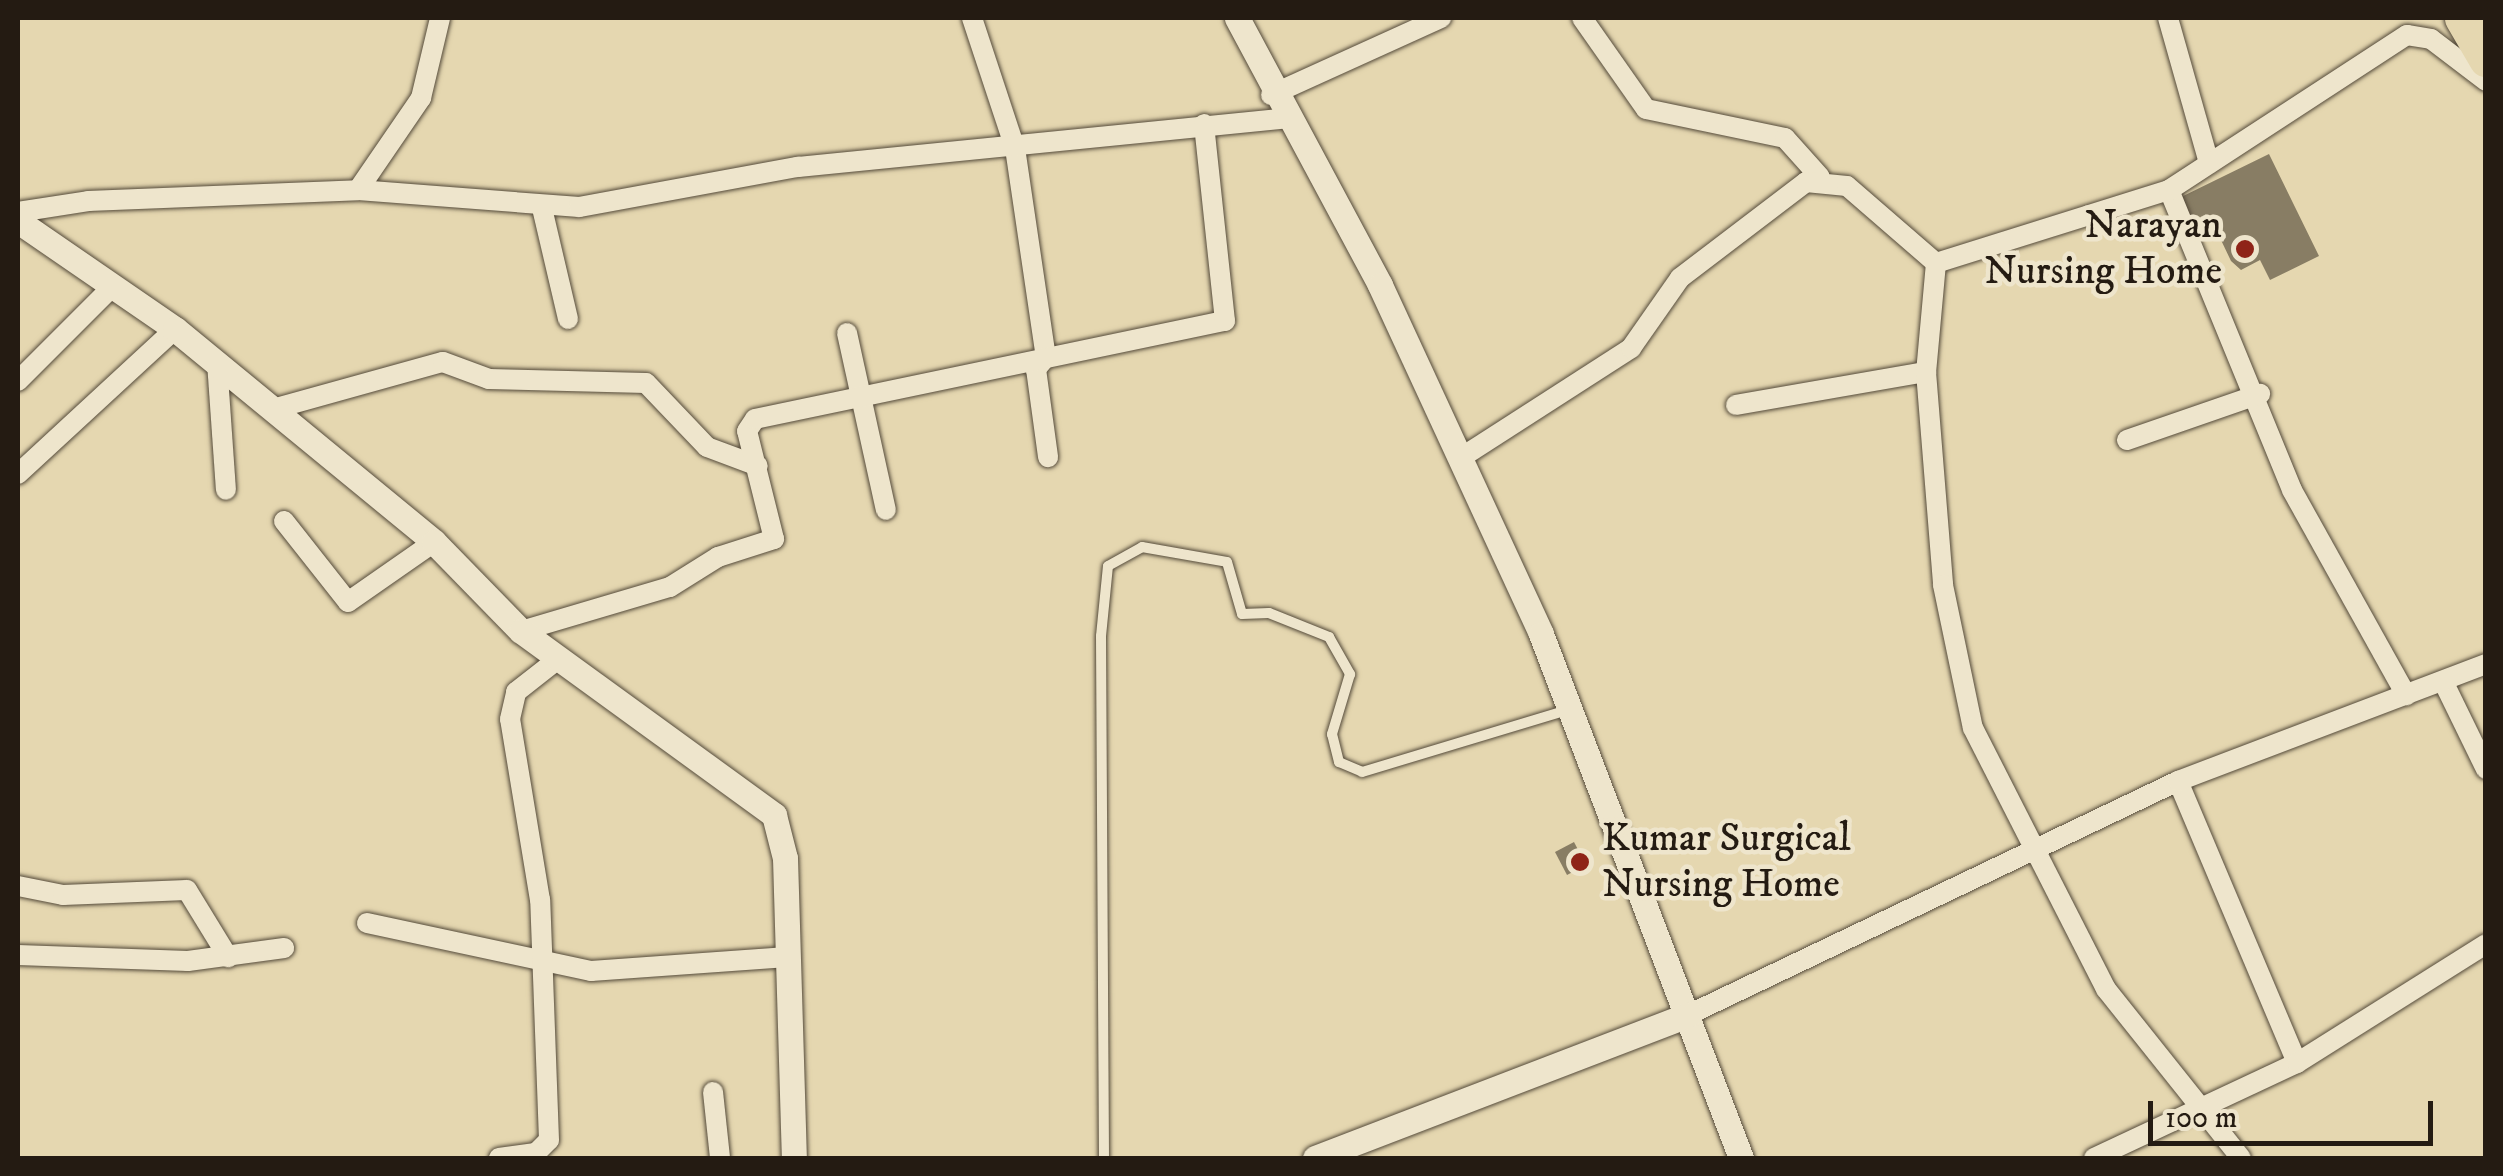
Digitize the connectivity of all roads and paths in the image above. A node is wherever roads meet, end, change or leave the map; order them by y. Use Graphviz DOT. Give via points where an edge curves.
graph roads {
  1 [pos="440,18"];
  2 [pos="972,18"];
  3 [pos="1237,18"];
  4 [pos="1441,18"];
  5 [pos="1582,18"];
  6 [pos="2168,18"];
  7 [pos="2462,18"];
  8 [pos="2486,59"];
  9 [pos="2486,81"];
  10 [pos="1271,95"];
  11 [pos="1285,118"];
  12 [pos="1204,124"];
  13 [pos="1015,148"];
  14 [pos="2209,163"];
  15 [pos="1820,177"];
  16 [pos="358,190"];
  17 [pos="2169,190"];
  18 [pos="542,208"];
  19 [pos="18,212"];
  20 [pos="18,221"];
  21 [pos="1936,263"];
  22 [pos="112,286"];
  23 [pos="568,319"];
  24 [pos="175,328"];
  25 [pos="848,334"];
  26 [pos="1046,357"];
  27 [pos="217,362"];
  28 [pos="1926,372"];
  29 [pos="18,381"];
  30 [pos="2260,394"];
  31 [pos="861,396"];
  32 [pos="1736,405"];
  33 [pos="273,409"];
  34 [pos="2127,440"];
  35 [pos="1048,457"];
  36 [pos="1459,459"];
  37 [pos="758,466"];
  38 [pos="18,474"];
  39 [pos="226,490"];
  40 [pos="886,510"];
  41 [pos="284,521"];
  42 [pos="434,542"];
  43 [pos="521,631"];
  44 [pos="557,660"];
  45 [pos="2486,664"];
  46 [pos="2443,681"];
  47 [pos="2406,695"];
  48 [pos="1567,710"];
  49 [pos="2486,770"];
  50 [pos="2178,781"];
  51 [pos="2028,850"];
  52 [pos="18,886"];
  53 [pos="367,923"];
  54 [pos="2486,944"];
  55 [pos="284,948"];
  56 [pos="18,956"];
  57 [pos="228,957"];
  58 [pos="788,957"];
  59 [pos="545,962"];
  60 [pos="1690,1014"];
  61 [pos="2298,1064"];
  62 [pos="713,1092"];
  63 [pos="2195,1106"];
  64 [pos="550,1154"];
  65 [pos="499,1158"];
  66 [pos="720,1158"];
  67 [pos="794,1158"];
  68 [pos="1104,1158"];
  69 [pos="1315,1158"];
  70 [pos="1741,1158"];
  71 [pos="2094,1158"];
  72 [pos="2241,1158"];
  1 -- 16 [label="street" via="421,98"];
  2 -- 13 [label="street"];
  3 -- 10 [label="street"];
  4 -- 10 [label="street"];
  5 -- 15 [label="street" via="1657,116 1785,138"];
  6 -- 14 [label="street"];
  7 -- 8 [label="highway"];
  9 -- 14 [label="street" via="2430,39 2407,35"];
  10 -- 11 [label="street"];
  11 -- 12 [label="street"];
  11 -- 36 [label="street" via="1380,284"];
  12 -- 13 [label="street"];
  12 -- 26 [label="street" via="1225,321"];
  13 -- 18 [label="street" via="798,167"];
  13 -- 26 [label="street"];
  14 -- 17 [label="street"];
  15 -- 21 [label="street" via="1847,186"];
  15 -- 36 [label="street" via="1680,278 1630,348"];
  16 -- 18 [label="street"];
  16 -- 19 [label="street" via="88,201"];
  17 -- 21 [label="street"];
  17 -- 30 [label="street"];
  18 -- 23 [label="street"];
  20 -- 22 [label="street"];
  21 -- 28 [label="street"];
  22 -- 24 [label="street"];
  22 -- 29 [label="street"];
  24 -- 27 [label="street"];
  24 -- 38 [label="street"];
  25 -- 31 [label="street"];
  26 -- 31 [label="street"];
  26 -- 35 [label="street" via="1036,369"];
  27 -- 33 [label="street"];
  27 -- 39 [label="street"];
  28 -- 32 [label="street"];
  28 -- 51 [label="street" via="1943,585 1960,672 1973,728"];
  30 -- 34 [label="street"];
  30 -- 47 [label="street" via="2292,490"];
  31 -- 37 [label="street" via="755,419 747,431"];
  31 -- 40 [label="street"];
  33 -- 37 [label="street" via="444,362 488,380 631,381 656,390 707,447"];
  33 -- 42 [label="street"];
  36 -- 48 [label="street"];
  37 -- 43 [label="street" via="774,540 718,557 670,588"];
  41 -- 42 [label="street" via="348,602"];
  42 -- 43 [label="street"];
  43 -- 44 [label="street"];
  44 -- 58 [label="street" via="774,815 785,858"];
  44 -- 59 [label="street" via="516,692 510,719"];
  45 -- 46 [label="street"];
  46 -- 47 [label="street"];
  46 -- 49 [label="street"];
  47 -- 50 [label="street"];
  48 -- 60 [label="street"];
  48 -- 68 [label="lane" via="1362,772 1338,762 1332,734 1350,674 1329,636 1269,612 1242,614 1227,562 1142,548 1108,566 1100,636"];
  50 -- 51 [label="street"];
  50 -- 61 [label="street"];
  51 -- 60 [label="street"];
  51 -- 63 [label="street" via="2106,990"];
  52 -- 57 [label="street" via="81,896 186,890"];
  53 -- 59 [label="street"];
  54 -- 61 [label="street"];
  55 -- 57 [label="street"];
  56 -- 57 [label="street"];
  58 -- 59 [label="street" via="620,971"];
  58 -- 67 [label="street"];
  59 -- 64 [label="street"];
  60 -- 69 [label="street"];
  60 -- 70 [label="street"];
  61 -- 63 [label="street"];
  62 -- 66 [label="street"];
  63 -- 71 [label="street"];
  63 -- 72 [label="street"];
  64 -- 65 [label="street"];
}
